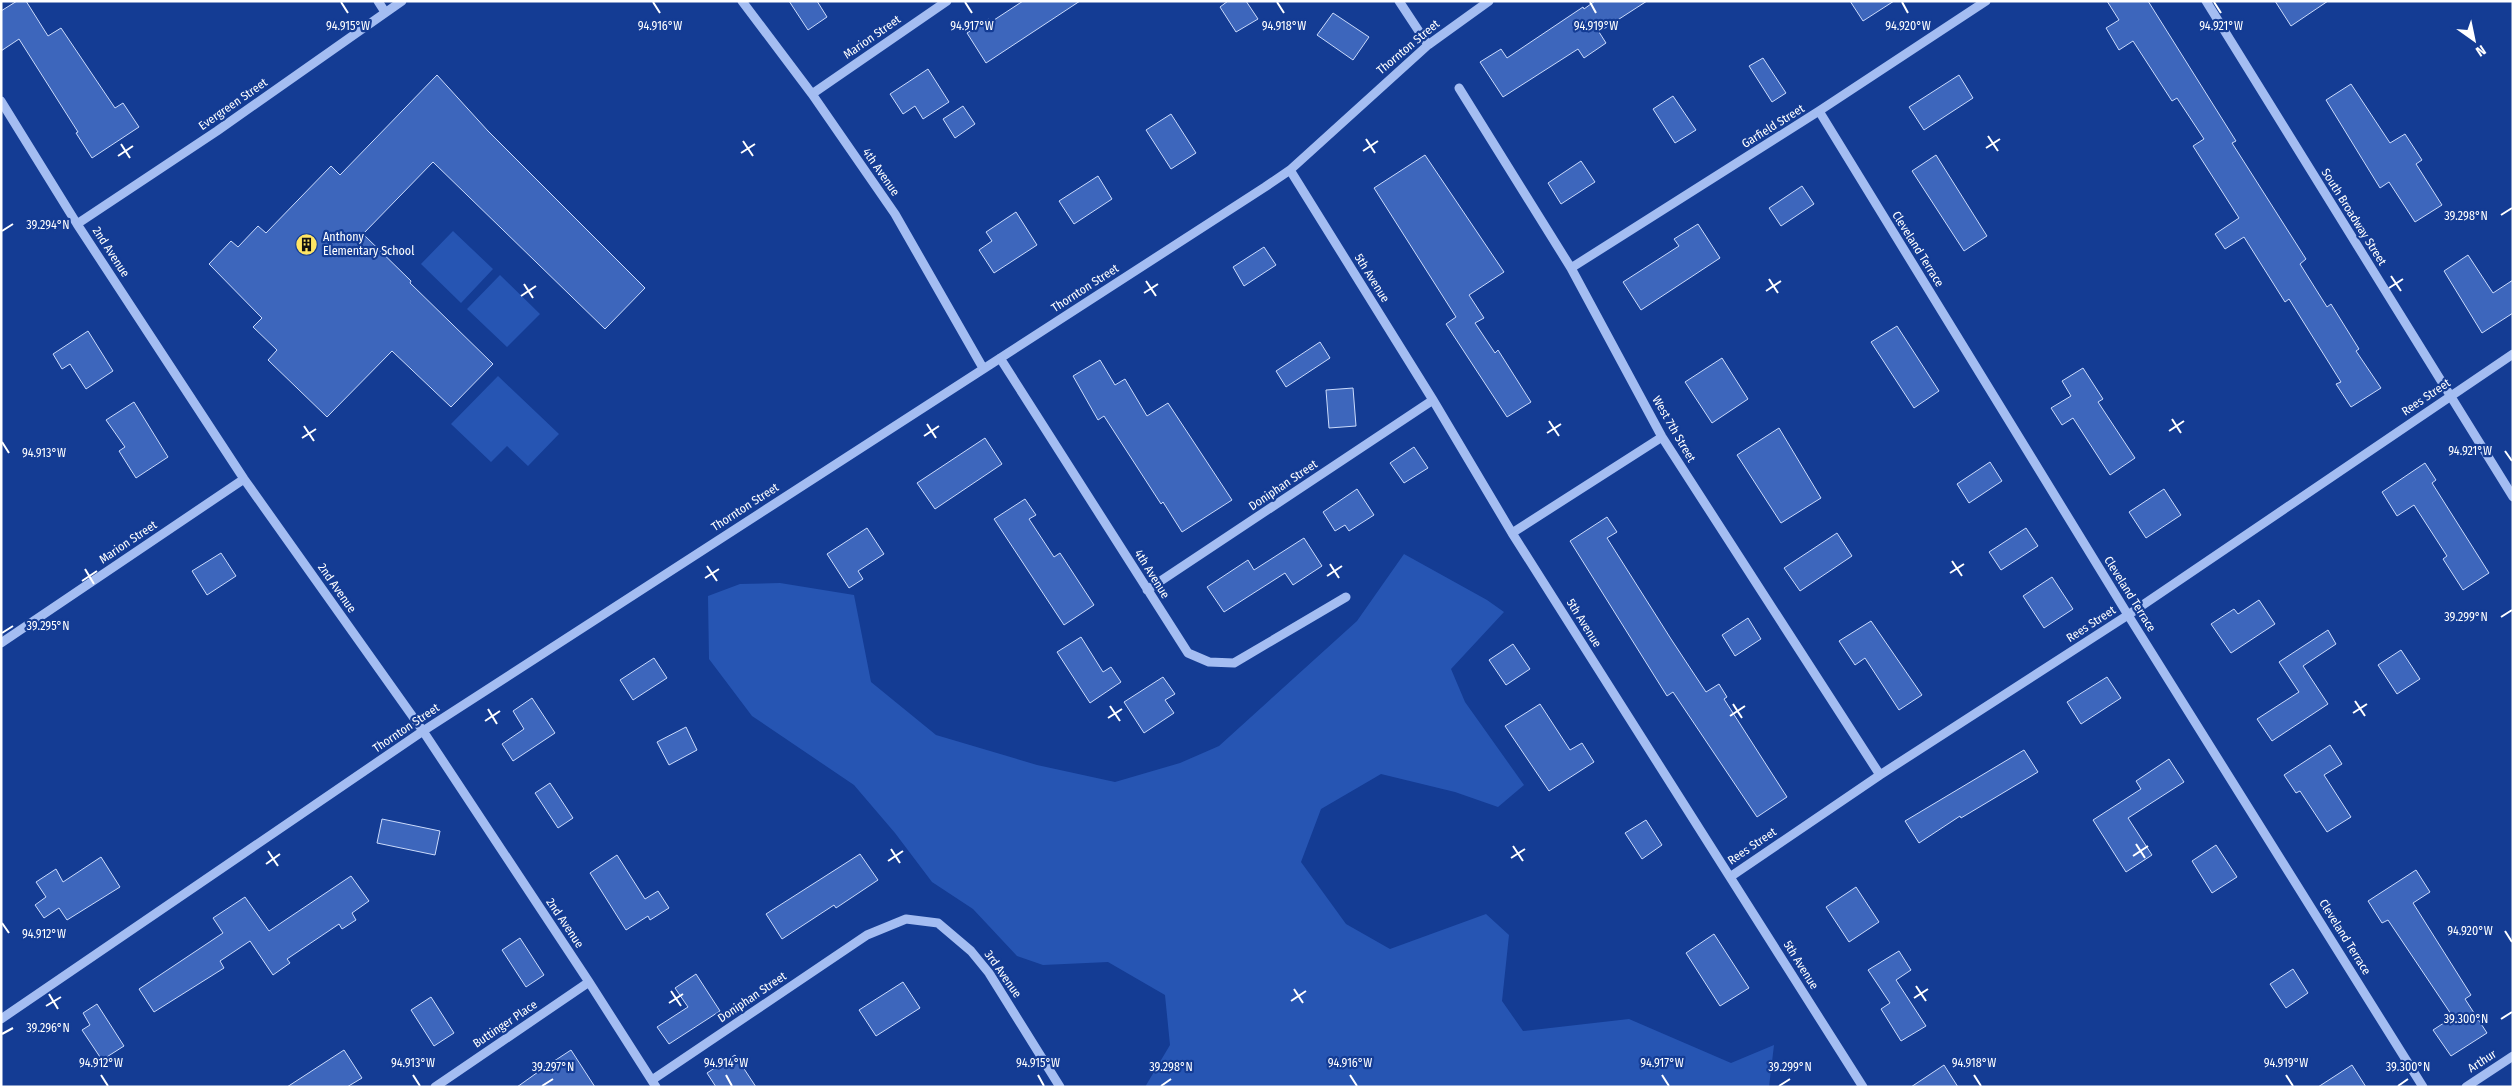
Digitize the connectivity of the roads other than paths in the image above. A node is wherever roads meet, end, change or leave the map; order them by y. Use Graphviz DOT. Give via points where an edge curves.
graph roads {
  1 [pos="378,1"];
  2 [pos="402,1"];
  3 [pos="742,1"];
  4 [pos="947,1"];
  5 [pos="1399,1"];
  6 [pos="1490,1"];
  7 [pos="1986,1"];
  8 [pos="2206,1"];
  9 [pos="385,12"];
  10 [pos="1428,45"];
  11 [pos="1459,88"];
  12 [pos="812,94"];
  13 [pos="1,101"];
  14 [pos="1819,111"];
  15 [pos="1290,170"];
  16 [pos="77,224"];
  17 [pos="1571,268"];
  18 [pos="2513,354"];
  19 [pos="1000,358"];
  20 [pos="983,368"];
  21 [pos="2450,396"];
  22 [pos="1433,400"];
  23 [pos="1662,437"];
  24 [pos="244,478"];
  25 [pos="2513,497"];
  26 [pos="1512,533"];
  27 [pos="1147,590"];
  28 [pos="1346,598"];
  29 [pos="2128,615"];
  30 [pos="1,642"];
  31 [pos="423,732"];
  32 [pos="1880,775"];
  33 [pos="1730,877"];
  34 [pos="867,935"];
  35 [pos="589,982"];
  36 [pos="1,1019"];
  37 [pos="2513,1056"];
  38 [pos="654,1083"];
  39 [pos="435,1087"];
  40 [pos="1060,1087"];
  41 [pos="1863,1087"];
  42 [pos="2423,1087"];
  43 [pos="2466,1087"];
  1 -- 9 [label="street"];
  2 -- 9 [label="street, Evergreen Street"];
  3 -- 12 [label="street, 4th Avenue"];
  4 -- 12 [label="street, Marion Street"];
  5 -- 10 [label="street"];
  6 -- 10 [label="street, Thornton Street"];
  7 -- 14 [label="street, Garfield Street"];
  8 -- 21 [label="street, South Broadway Street"];
  9 -- 16 [label="street, Evergreen Street" via="217,131"];
  10 -- 15 [label="street, Thornton Street"];
  11 -- 17 [label="street, West 7th Street"];
  12 -- 20 [label="street, 4th Avenue" via="895,214"];
  13 -- 16 [label="street, 2nd Avenue"];
  14 -- 17 [label="street, Garfield Street"];
  14 -- 29 [label="street, Cleveland Terrace"];
  15 -- 19 [label="street, Thornton Street"];
  15 -- 22 [label="street, 5th Avenue"];
  16 -- 24 [label="street, 2nd Avenue"];
  17 -- 23 [label="street, West 7th Street"];
  18 -- 21 [label="street, Rees Street"];
  19 -- 20 [label="street, Thornton Street"];
  19 -- 27 [label="street, 4th Avenue"];
  20 -- 31 [label="street, Thornton Street"];
  21 -- 25 [label="street, South Broadway Street"];
  21 -- 29 [label="street, Rees Street"];
  22 -- 26 [label="street, 5th Avenue"];
  22 -- 27 [label="street, Doniphan Street"];
  23 -- 26 [label="street"];
  23 -- 32 [label="street, West 7th Street"];
  24 -- 30 [label="street, Marion Street"];
  24 -- 31 [label="street, 2nd Avenue"];
  26 -- 33 [label="street, 5th Avenue"];
  27 -- 28 [label="street, 4th Avenue" via="1188,653 1209,662 1234,663"];
  29 -- 32 [label="street, Rees Street"];
  29 -- 42 [label="street, Cleveland Terrace"];
  31 -- 35 [label="street, 2nd Avenue"];
  31 -- 36 [label="street, Thornton Street"];
  32 -- 33 [label="street, Rees Street"];
  33 -- 41 [label="street, 5th Avenue"];
  34 -- 38 [label="street, Doniphan Street"];
  34 -- 40 [label="street, 3rd Avenue" via="906,919 938,923 971,951 989,973"];
  35 -- 38 [label="street, 2nd Avenue"];
  35 -- 39 [label="street, Buttinger Place"];
  37 -- 43 [label="street, Arthur"];
}
